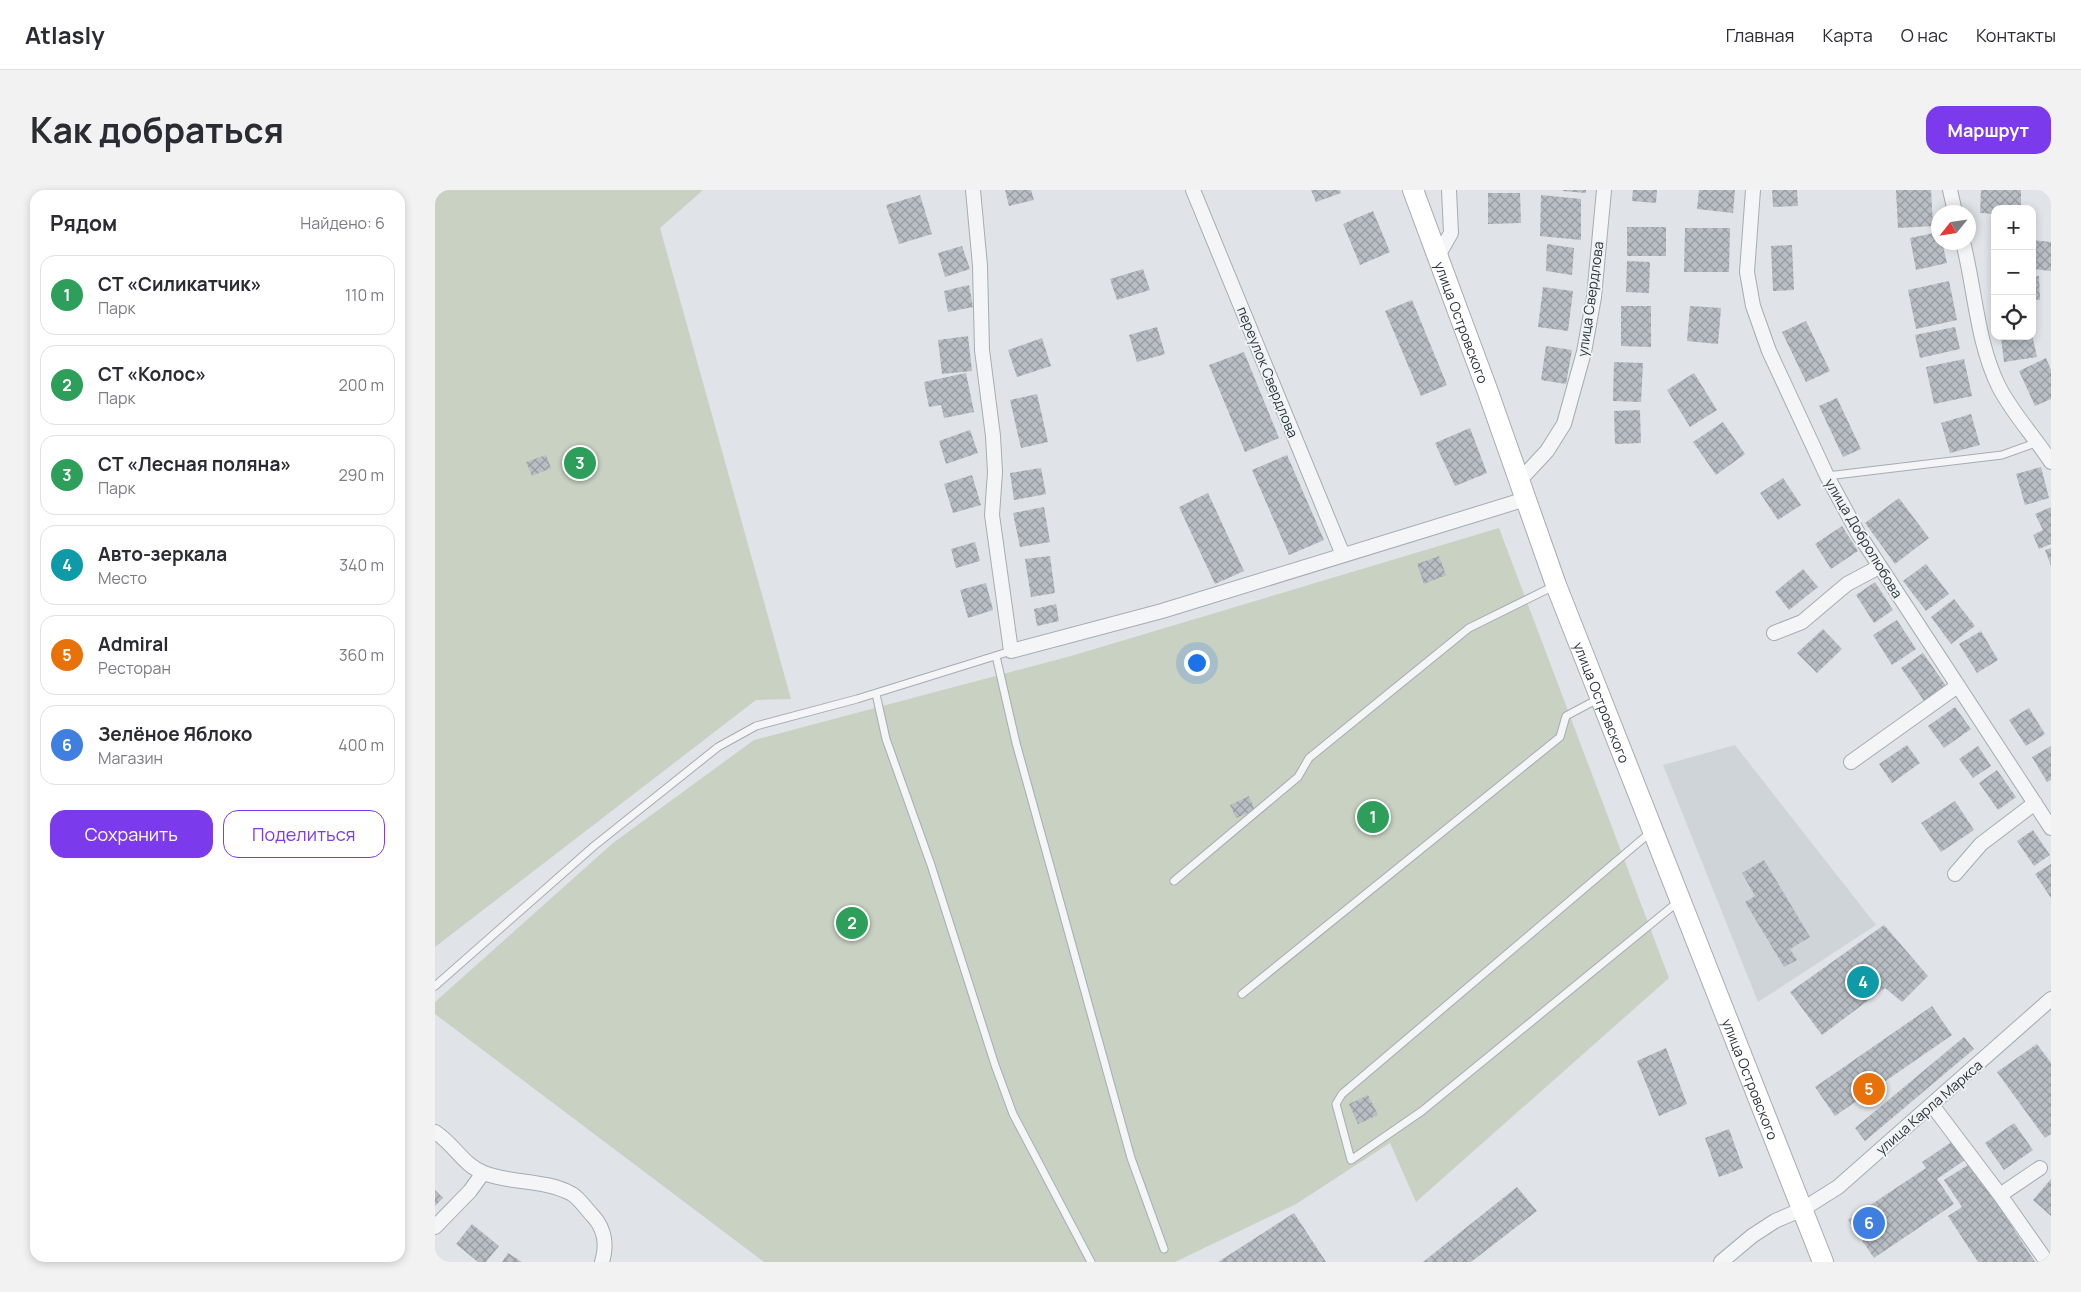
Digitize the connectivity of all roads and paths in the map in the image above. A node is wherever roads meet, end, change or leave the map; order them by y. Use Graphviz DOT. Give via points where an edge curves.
graph roads {
  1 [pos="973,190"];
  2 [pos="1193,190"];
  3 [pos="1413,190"];
  4 [pos="1449,190"];
  5 [pos="1604,190"];
  6 [pos="1753,190"];
  7 [pos="1950,190"];
  8 [pos="1953,205"];
  9 [pos="1965,250"];
  10 [pos="1438,256"];
  11 [pos="2038,442"];
  12 [pos="2051,462"];
  13 [pos="1827,476"];
  14 [pos="1520,480"];
  15 [pos="1526,499"];
  16 [pos="1343,555"];
  17 [pos="1879,567"];
  18 [pos="1556,585"];
  19 [pos="1774,633"];
  20 [pos="1011,651"];
  21 [pos="996,656"];
  22 [pos="1957,686"];
  23 [pos="876,694"];
  24 [pos="1600,698"];
  25 [pos="1851,762"];
  26 [pos="2035,803"];
  27 [pos="2051,828"];
  28 [pos="1652,831"];
  29 [pos="1955,874"];
  30 [pos="1173,881"];
  31 [pos="1679,901"];
  32 [pos="435,986"];
  33 [pos="1243,994"];
  34 [pos="2051,999"];
  35 [pos="1932,1105"];
  36 [pos="435,1132"];
  37 [pos="2039,1168"];
  38 [pos="483,1173"];
  39 [pos="2000,1195"];
  40 [pos="1803,1209"];
  41 [pos="435,1227"];
  42 [pos="1163,1249"];
  43 [pos="602,1262"];
  44 [pos="1091,1262"];
  45 [pos="1721,1262"];
  46 [pos="1823,1262"];
  47 [pos="2047,1262"];
  1 -- 20 [label="street" via="980,266 982,350 993,436 992,514"];
  2 -- 16 [label="street, переулок Свердлова"];
  3 -- 10 [label="street, улица Островского"];
  4 -- 10 [label="street" via="1451,233"];
  5 -- 14 [label="street, улица Свердлова" via="1586,343 1564,424 1547,451"];
  6 -- 13 [label="street, улица Добролюбова" via="1747,272 1753,306 1769,350"];
  7 -- 8 [label="street"];
  9 -- 11 [label="street" via="1987,356 2010,407"];
  10 -- 14 [label="street, улица Островского"];
  11 -- 12 [label="street"];
  11 -- 13 [label="lane" via="2002,455"];
  13 -- 17 [label="street, улица Добролюбова"];
  14 -- 15 [label="street, улица Островского"];
  15 -- 16 [label="street"];
  15 -- 18 [label="street, улица Островского"];
  16 -- 20 [label="street" via="1162,611"];
  17 -- 19 [label="street" via="1847,584 1802,622"];
  17 -- 22 [label="street, улица Добролюбова"];
  18 -- 24 [label="street, улица Островского"];
  18 -- 30 [label="lane" via="1469,628 1309,758 1298,777"];
  20 -- 21 [label="lane"];
  21 -- 23 [label="lane"];
  21 -- 42 [label="lane" via="1016,743 1128,1149"];
  22 -- 25 [label="street"];
  22 -- 26 [label="street, улица Добролюбова"];
  23 -- 32 [label="lane" via="756,726 718,747 594,846"];
  23 -- 44 [label="lane" via="886,739 1013,1114"];
  24 -- 28 [label="street, улица Островского"];
  24 -- 33 [label="lane" via="1566,716 1560,738"];
  26 -- 27 [label="street, улица Добролюбова"];
  26 -- 29 [label="street" via="1981,844"];
  28 -- 31 [label="street, улица Островского"];
  28 -- 31 [label="lane" via="1342,1094 1336,1104 1351,1160 1423,1111"];
  31 -- 40 [label="street, улица Островского"];
  34 -- 35 [label="street, улица Карла Маркса"];
  35 -- 39 [label="street"];
  35 -- 40 [label="street, улица Карла Маркса" via="1838,1187"];
  36 -- 38 [label="street" via="446,1139 469,1166"];
  37 -- 39 [label="street"];
  38 -- 41 [label="street" via="470,1192"];
  38 -- 43 [label="street" via="508,1181 541,1184 573,1195 599,1223 606,1249"];
  39 -- 47 [label="street"];
  40 -- 45 [label="street" via="1775,1221"];
  40 -- 46 [label="street, улица Островского"];
}
